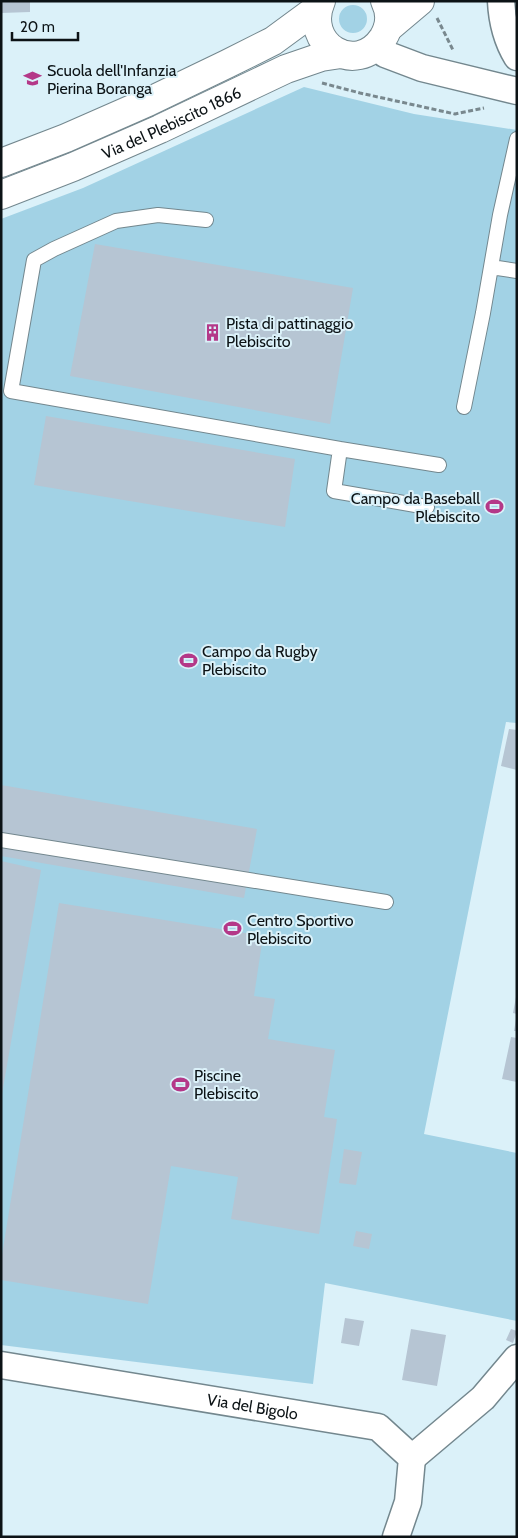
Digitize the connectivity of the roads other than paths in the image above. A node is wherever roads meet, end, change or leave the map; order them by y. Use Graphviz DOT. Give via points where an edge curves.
graph roads {
  1 [pos="501,1"];
  2 [pos="320,5"];
  3 [pos="427,6"];
  4 [pos="384,25"];
  5 [pos="341,54"];
  6 [pos="517,57"];
  7 [pos="517,91"];
  8 [pos="517,139"];
  9 [pos="514,161"];
  10 [pos="1,163"];
  11 [pos="1,194"];
  12 [pos="206,220"];
  13 [pos="491,266"];
  14 [pos="517,271"];
  15 [pos="464,407"];
  16 [pos="340,449"];
  17 [pos="439,464"];
  18 [pos="427,507"];
  19 [pos="1,840"];
  20 [pos="386,902"];
  21 [pos="517,1358"];
  22 [pos="1,1365"];
  23 [pos="412,1458"];
  24 [pos="396,1537"];
  1 -- 6 [label="street" via="505,33"];
  2 -- 5 [label="main road" via="319,32 327,45"];
  2 -- 10 [label="main road, Via del Plebiscito 1866" via="273,40 227,64 66,138"];
  3 -- 4 [label="main road"];
  4 -- 5 [label="main road, Via del Plebiscito 1866" via="370,52 358,56"];
  4 -- 7 [label="street" via="385,54 422,68"];
  5 -- 11 [label="main road, Via del Plebiscito 1866" via="286,69 151,133"];
  8 -- 9 [label="lane"];
  9 -- 13 [label="lane"];
  12 -- 16 [label="lane" via="158,214 116,221 34,260 11,391"];
  13 -- 14 [label="lane"];
  13 -- 15 [label="lane"];
  16 -- 17 [label="lane"];
  16 -- 18 [label="lane" via="334,491"];
  19 -- 20 [label="lane"];
  21 -- 23 [label="street" via="483,1398"];
  22 -- 23 [label="street, Via del Bigolo" via="378,1427"];
  23 -- 24 [label="street" via="408,1502"];
}
